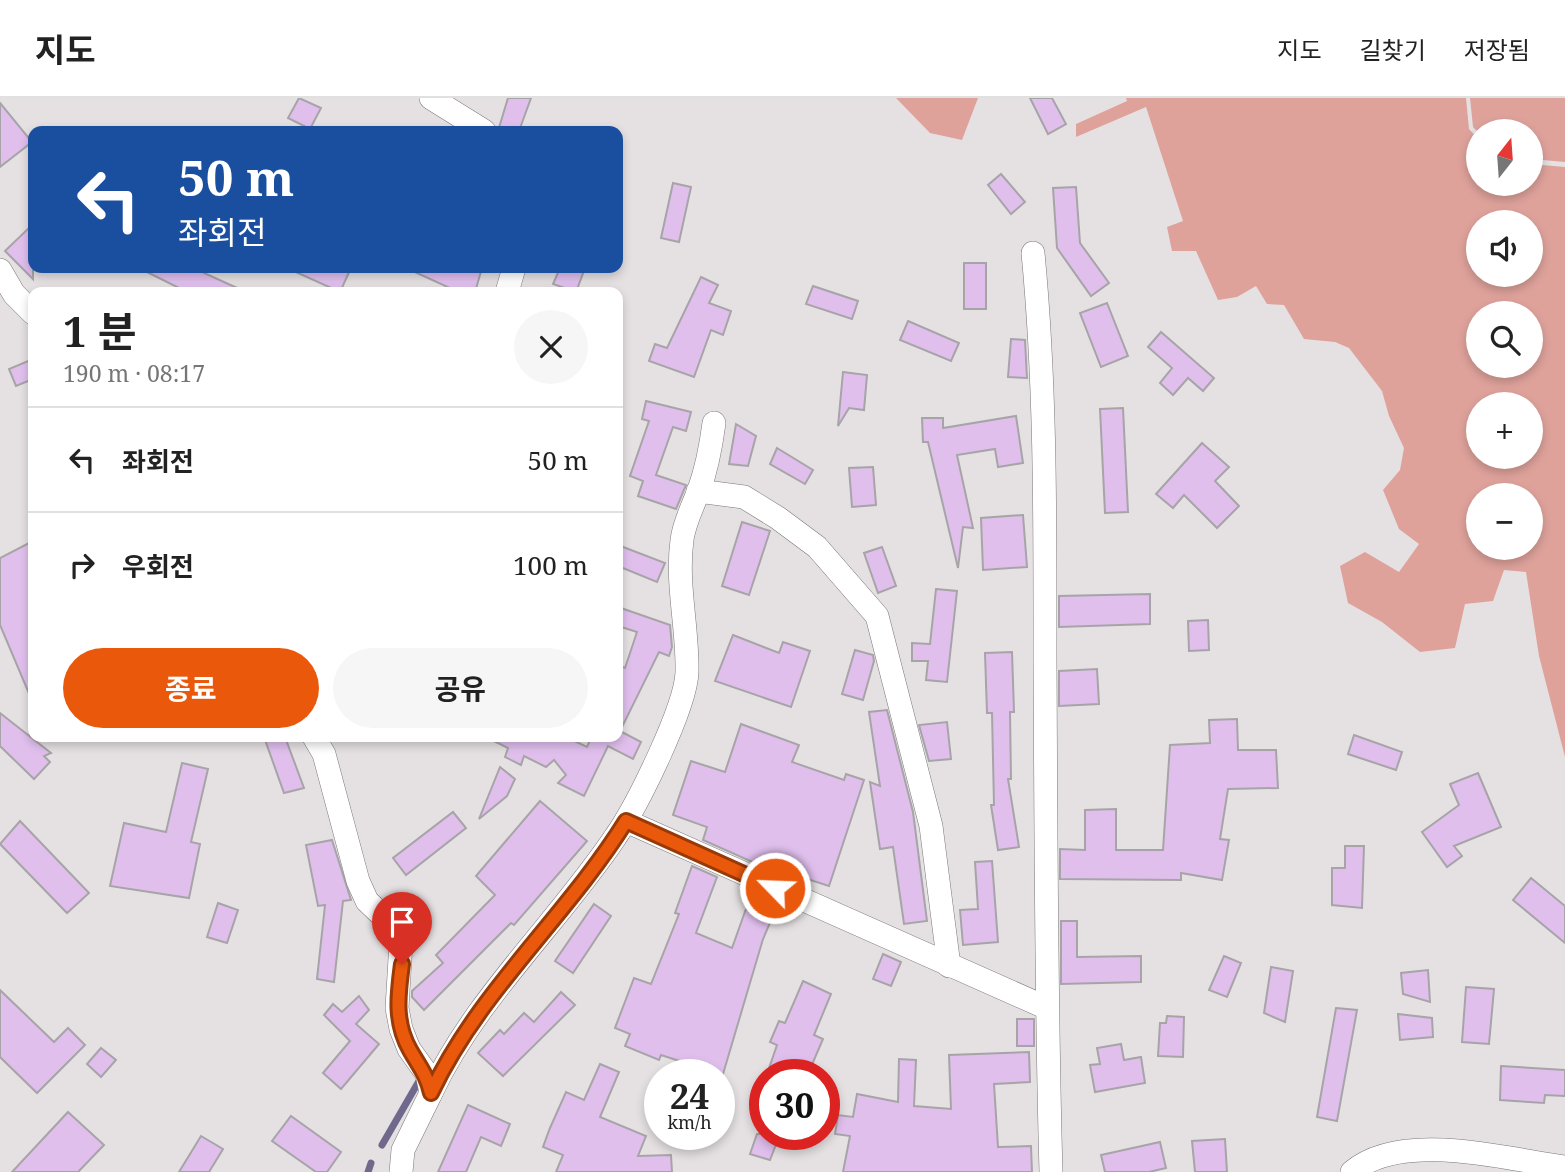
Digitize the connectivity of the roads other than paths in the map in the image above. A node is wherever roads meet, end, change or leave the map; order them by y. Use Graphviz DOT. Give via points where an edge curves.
graph roads {
  1 [pos="431,98"];
  2 [pos="476,126"];
  3 [pos="1033,253"];
  4 [pos="0,270"];
  5 [pos="28,308"];
  6 [pos="713,423"];
  7 [pos="698,491"];
  8 [pos="317,742"];
  9 [pos="626,821"];
  10 [pos="949,965"];
  11 [pos="1047,1008"];
  12 [pos="431,1093"];
  13 [pos="402,1161"];
  14 [pos="1565,1167"];
  15 [pos="392,1172"];
  16 [pos="1051,1172"];
  17 [pos="1352,1172"];
  1 -- 2 [label="street"];
  3 -- 11 [label="street" via="1040,329 1045,538"];
  4 -- 5 [label="street"];
  6 -- 7 [label="street"];
  7 -- 9 [label="street" via="682,537 680,562 687,632 686,685"];
  7 -- 10 [label="street" via="744,497 778,518 817,547 877,616 931,826"];
  8 -- 12 [label="street" via="358,881 367,901 392,925 401,942 397,1008 401,1029 427,1074"];
  9 -- 10 [label="street"];
  9 -- 12 [label="street" via="504,979"];
  10 -- 11 [label="street"];
  11 -- 16 [label="street"];
  12 -- 13 [label="street"];
  13 -- 15 [label="street"];
  14 -- 17 [label="street" via="1413,1148 1388,1152"];
}
